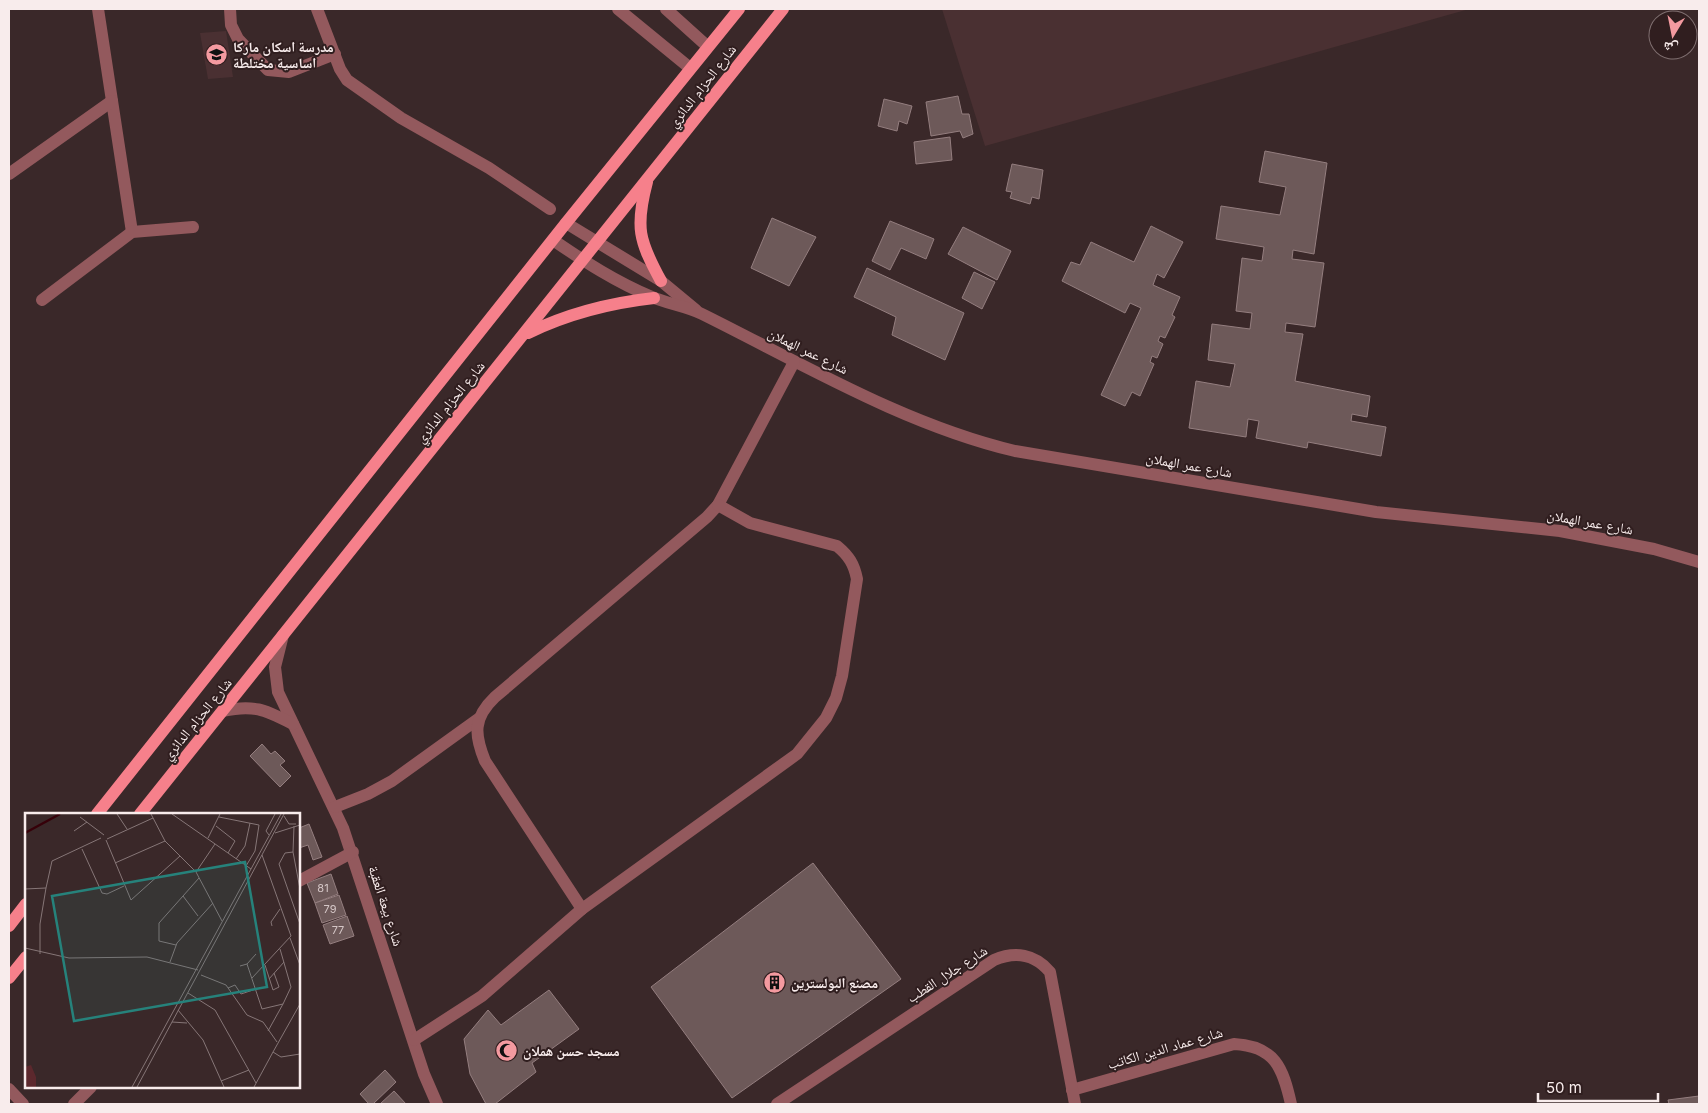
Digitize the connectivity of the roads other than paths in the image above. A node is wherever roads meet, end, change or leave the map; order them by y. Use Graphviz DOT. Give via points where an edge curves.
graph roads {
  1 [pos="98,9"];
  2 [pos="230,9"];
  3 [pos="316,9"];
  4 [pos="618,9"];
  5 [pos="666,9"];
  6 [pos="739,9"];
  7 [pos="783,9"];
  8 [pos="707,46"];
  9 [pos="335,54"];
  10 [pos="690,68"];
  11 [pos="112,101"];
  12 [pos="9,174"];
  13 [pos="648,178"];
  14 [pos="550,209"];
  15 [pos="566,223"];
  16 [pos="193,227"];
  17 [pos="132,232"];
  18 [pos="553,240"];
  19 [pos="596,243"];
  20 [pos="582,260"];
  21 [pos="660,281"];
  22 [pos="654,298"];
  23 [pos="42,300"];
  24 [pos="700,313"];
  25 [pos="523,335"];
  26 [pos="794,362"];
  27 [pos="718,505"];
  28 [pos="1699,562"];
  29 [pos="283,635"];
  30 [pos="223,711"];
  31 [pos="478,719"];
  32 [pos="293,724"];
  33 [pos="335,807"];
  34 [pos="98,813"];
  35 [pos="141,813"];
  36 [pos="352,852"];
  37 [pos="300,880"];
  38 [pos="25,905"];
  39 [pos="582,909"];
  40 [pos="9,926"];
  41 [pos="25,958"];
  42 [pos="9,978"];
  43 [pos="414,1040"];
  44 [pos="90,1088"];
  45 [pos="9,1089"];
  46 [pos="1072,1090"];
  47 [pos="432,1102"];
  48 [pos="23,1104"];
  49 [pos="74,1104"];
  50 [pos="777,1104"];
  51 [pos="1075,1104"];
  52 [pos="1292,1104"];
  1 -- 11 [label="street"];
  2 -- 9 [label="street" via="231,25 238,39 268,70 289,72"];
  3 -- 9 [label="street"];
  4 -- 10 [label="street"];
  5 -- 8 [label="street"];
  6 -- 8 [label="main road, شارع الحزام الدائري"];
  7 -- 13 [label="main road, شارع الحزام الدائري"];
  8 -- 10 [label="main road, شارع الحزام الدائري"];
  9 -- 14 [label="street" via="347,80 401,118 489,168"];
  10 -- 15 [label="main road, شارع الحزام الدائري"];
  11 -- 12 [label="street"];
  11 -- 17 [label="street"];
  13 -- 19 [label="main road, شارع الحزام الدائري"];
  13 -- 21 [label="main road" via="640,209 640,232 647,256"];
  15 -- 18 [label="main road, شارع الحزام الدائري"];
  15 -- 19 [label="street, شارع عمر الهملان"];
  16 -- 17 [label="street"];
  17 -- 23 [label="street"];
  18 -- 20 [label="street, شارع عمر الهملان"];
  18 -- 34 [label="main road, شارع الحزام الدائري"];
  19 -- 20 [label="main road, شارع الحزام الدائري"];
  19 -- 21 [label="street, شارع عمر الهملان"];
  20 -- 22 [label="street, شارع عمر الهملان"];
  20 -- 25 [label="main road, شارع الحزام الدائري"];
  21 -- 24 [label="street, شارع عمر الهملان"];
  22 -- 24 [label="street, شارع عمر الهملان"];
  22 -- 25 [label="main road" via="570,314"];
  24 -- 26 [label="street, شارع عمر الهملان"];
  25 -- 29 [label="main road, شارع الحزام الدائري"];
  26 -- 27 [label="street"];
  26 -- 28 [label="street, شارع عمر الهملان" via="949,432 1015,450 1376,512 1560,531 1654,549"];
  27 -- 31 [label="street" via="708,517 495,697"];
  27 -- 39 [label="street" via="750,523 837,546 847,554 857,580 836,698 826,718 797,754"];
  29 -- 30 [label="main road, شارع الحزام الدائري"];
  29 -- 32 [label="street, شارع بيعة العقبة" via="275,667 276,679 278,692"];
  30 -- 32 [label="street" via="252,707 263,709"];
  30 -- 35 [label="main road, شارع الحزام الدائري"];
  31 -- 33 [label="street" via="392,781"];
  31 -- 39 [label="street" via="477,736 485,761"];
  32 -- 33 [label="street, شارع بيعة العقبة"];
  33 -- 36 [label="street, شارع بيعة العقبة"];
  36 -- 37 [label="street"];
  36 -- 43 [label="street, شارع بيعة العقبة"];
  38 -- 40 [label="main road"];
  39 -- 43 [label="street" via="482,996"];
  41 -- 42 [label="main road"];
  43 -- 47 [label="street, شارع بيعة العقبة"];
  44 -- 49 [label="street"];
  45 -- 48 [label="street"];
  46 -- 50 [label="street, شارع جلال القطب" via="1050,972 1034,958 1005,955"];
  46 -- 51 [label="street, شارع جلال القطب"];
  46 -- 52 [label="street, شارع عماد الدين الكاتب" via="1234,1044 1250,1045 1265,1051 1277,1062 1285,1075"];
}
